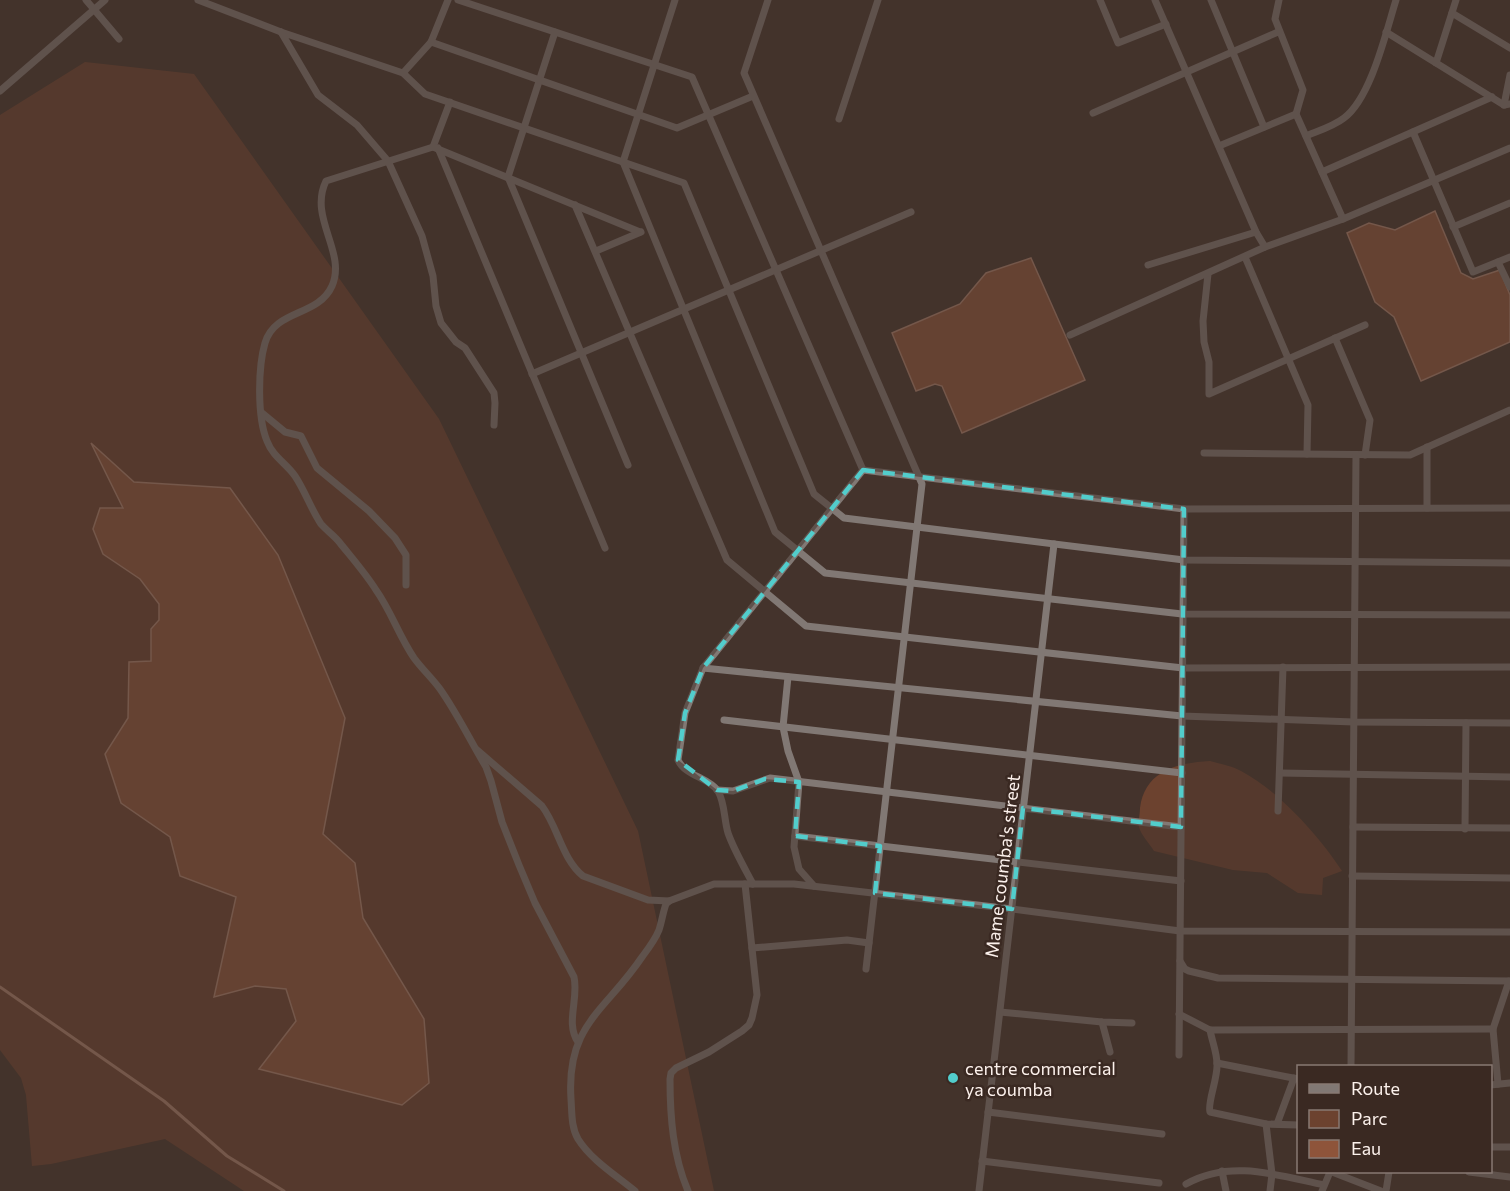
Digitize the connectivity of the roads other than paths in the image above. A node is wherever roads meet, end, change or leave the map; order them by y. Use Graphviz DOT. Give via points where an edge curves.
graph roads {
  1 [pos="86,0"];
  2 [pos="105,0"];
  3 [pos="198,0"];
  4 [pos="448,0"];
  5 [pos="458,0"];
  6 [pos="675,0"];
  7 [pos="768,0"];
  8 [pos="878,0"];
  9 [pos="1100,0"];
  10 [pos="1155,0"];
  11 [pos="1211,0"];
  12 [pos="1279,0"];
  13 [pos="1396,0"];
  14 [pos="1456,0"];
  15 [pos="94,10"];
  16 [pos="1452,13"];
  17 [pos="1166,24"];
  18 [pos="281,32"];
  19 [pos="555,32"];
  20 [pos="1278,32"];
  21 [pos="1386,32"];
  22 [pos="120,39"];
  23 [pos="431,42"];
  24 [pos="1510,48"];
  25 [pos="1233,52"];
  26 [pos="1436,63"];
  27 [pos="654,65"];
  28 [pos="1187,72"];
  29 [pos="403,73"];
  30 [pos="1510,75"];
  31 [pos="540,81"];
  32 [pos="0,91"];
  33 [pos="753,96"];
  34 [pos="1492,97"];
  35 [pos="450,102"];
  36 [pos="1507,104"];
  37 [pos="1093,114"];
  38 [pos="1296,114"];
  39 [pos="638,115"];
  40 [pos="708,115"];
  41 [pos="839,118"];
  42 [pos="1264,127"];
  43 [pos="524,128"];
  44 [pos="1413,132"];
  45 [pos="1306,136"];
  46 [pos="1219,146"];
  47 [pos="436,148"];
  48 [pos="1510,148"];
  49 [pos="388,161"];
  50 [pos="623,162"];
  51 [pos="1322,172"];
  52 [pos="508,177"];
  53 [pos="1434,180"];
  54 [pos="1510,203"];
  55 [pos="575,205"];
  56 [pos="910,212"];
  57 [pos="1343,219"];
  58 [pos="1453,227"];
  59 [pos="650,228"];
  60 [pos="640,232"];
  61 [pos="1256,232"];
  62 [pos="1265,247"];
  63 [pos="596,250"];
  64 [pos="820,250"];
  65 [pos="1245,257"];
  66 [pos="1510,257"];
  67 [pos="1498,262"];
  68 [pos="1148,265"];
  69 [pos="776,270"];
  70 [pos="1208,274"];
  71 [pos="1510,287"];
  72 [pos="729,290"];
  73 [pos="683,309"];
  74 [pos="1365,325"];
  75 [pos="630,332"];
  76 [pos="1070,335"];
  77 [pos="1335,338"];
  78 [pos="582,352"];
  79 [pos="1289,359"];
  80 [pos="532,374"];
  81 [pos="1510,410"];
  82 [pos="262,413"];
  83 [pos="494,425"];
  84 [pos="1427,447"];
  85 [pos="1204,453"];
  86 [pos="1307,454"];
  87 [pos="1356,455"];
  88 [pos="1365,455"];
  89 [pos="628,465"];
  90 [pos="863,470"];
  91 [pos="918,475"];
  92 [pos="832,508"];
  93 [pos="1355,508"];
  94 [pos="1427,508"];
  95 [pos="1510,508"];
  96 [pos="1184,509"];
  97 [pos="917,527"];
  98 [pos="1054,544"];
  99 [pos="605,548"];
  100 [pos="798,550"];
  101 [pos="1184,560"];
  102 [pos="1355,561"];
  103 [pos="1510,563"];
  104 [pos="911,582"];
  105 [pos="406,585"];
  106 [pos="765,592"];
  107 [pos="1048,598"];
  108 [pos="1182,614"];
  109 [pos="1354,615"];
  110 [pos="1510,615"];
  111 [pos="904,637"];
  112 [pos="1042,652"];
  113 [pos="1282,667"];
  114 [pos="1354,667"];
  115 [pos="1510,667"];
  116 [pos="703,668"];
  117 [pos="1183,668"];
  118 [pos="788,677"];
  119 [pos="899,688"];
  120 [pos="1036,702"];
  121 [pos="1182,716"];
  122 [pos="1281,719"];
  123 [pos="724,720"];
  124 [pos="1354,722"];
  125 [pos="1466,723"];
  126 [pos="1510,723"];
  127 [pos="783,727"];
  128 [pos="893,740"];
  129 [pos="473,746"];
  130 [pos="1030,756"];
  131 [pos="1182,773"];
  132 [pos="1280,773"];
  133 [pos="1353,774"];
  134 [pos="1465,776"];
  135 [pos="1510,777"];
  136 [pos="799,782"];
  137 [pos="717,790"];
  138 [pos="887,792"];
  139 [pos="1023,808"];
  140 [pos="1278,811"];
  141 [pos="1181,827"];
  142 [pos="1353,827"];
  143 [pos="1510,828"];
  144 [pos="1465,829"];
  145 [pos="795,836"];
  146 [pos="880,846"];
  147 [pos="1017,862"];
  148 [pos="1352,876"];
  149 [pos="1510,878"];
  150 [pos="1181,880"];
  151 [pos="749,884"];
  152 [pos="814,886"];
  153 [pos="875,893"];
  154 [pos="669,901"];
  155 [pos="1012,909"];
  156 [pos="1180,931"];
  157 [pos="1352,932"];
  158 [pos="1510,932"];
  159 [pos="869,943"];
  160 [pos="752,948"];
  161 [pos="1180,961"];
  162 [pos="866,969"];
  163 [pos="1352,980"];
  164 [pos="1510,981"];
  165 [pos="1000,1012"];
  166 [pos="1179,1014"];
  167 [pos="1102,1022"];
  168 [pos="1132,1023"];
  169 [pos="1351,1029"];
  170 [pos="1493,1029"];
  171 [pos="1210,1030"];
  172 [pos="578,1042"];
  173 [pos="1110,1052"];
  174 [pos="1179,1055"];
  175 [pos="1217,1063"];
  176 [pos="1351,1065"];
  177 [pos="1296,1078"];
  178 [pos="1510,1083"];
  179 [pos="1494,1084"];
  180 [pos="988,1112"];
  181 [pos="1266,1124"];
  182 [pos="1277,1124"];
  183 [pos="1297,1125"];
  184 [pos="1162,1134"];
  185 [pos="1492,1147"];
  186 [pos="1510,1147"];
  187 [pos="982,1161"];
  188 [pos="1222,1171"];
  189 [pos="1330,1173"];
  190 [pos="1334,1173"];
  191 [pos="1389,1173"];
  192 [pos="1477,1173"];
  193 [pos="1272,1174"];
  194 [pos="1510,1177"];
  195 [pos="1159,1183"];
  196 [pos="1186,1184"];
  197 [pos="1323,1188"];
  198 [pos="635,1191"];
  199 [pos="688,1191"];
  200 [pos="979,1191"];
  201 [pos="1226,1191"];
  202 [pos="1270,1191"];
  203 [pos="1381,1191"];
  204 [pos="1386,1191"];
  1 -- 15 [label="street"];
  2 -- 15 [label="street"];
  3 -- 18 [label="street"];
  4 -- 23 [label="street"];
  5 -- 19 [label="street"];
  6 -- 27 [label="street"];
  7 -- 33 [label="street" via="744,73"];
  8 -- 41 [label="street"];
  9 -- 17 [label="street" via="1118,43"];
  10 -- 17 [label="street"];
  11 -- 25 [label="street"];
  12 -- 20 [label="street" via="1275,19"];
  13 -- 21 [label="street"];
  14 -- 16 [label="street"];
  15 -- 22 [label="street"];
  15 -- 32 [label="street"];
  16 -- 24 [label="street"];
  16 -- 26 [label="street"];
  17 -- 28 [label="street"];
  18 -- 29 [label="street"];
  18 -- 49 [label="street" via="318,95 357,126"];
  19 -- 27 [label="street"];
  19 -- 31 [label="street"];
  20 -- 25 [label="street"];
  20 -- 38 [label="street" via="1303,90"];
  21 -- 26 [label="street"];
  21 -- 45 [label="street" via="1373,74 1350,113"];
  23 -- 29 [label="street"];
  23 -- 31 [label="street"];
  25 -- 28 [label="street"];
  25 -- 42 [label="street"];
  26 -- 34 [label="street"];
  27 -- 39 [label="street"];
  27 -- 40 [label="street" via="692,77"];
  28 -- 37 [label="street"];
  28 -- 46 [label="street"];
  29 -- 35 [label="street" via="425,94"];
  30 -- 36 [label="street"];
  31 -- 39 [label="street"];
  31 -- 43 [label="street"];
  33 -- 40 [label="street"];
  33 -- 64 [label="street"];
  34 -- 36 [label="street"];
  34 -- 44 [label="street"];
  35 -- 43 [label="street"];
  35 -- 47 [label="street"];
  38 -- 42 [label="street"];
  38 -- 45 [label="street"];
  39 -- 40 [label="street" via="677,128"];
  39 -- 50 [label="street"];
  40 -- 69 [label="street"];
  42 -- 46 [label="street"];
  43 -- 50 [label="street"];
  43 -- 52 [label="street"];
  44 -- 51 [label="street"];
  44 -- 53 [label="street"];
  45 -- 51 [label="street"];
  46 -- 61 [label="street"];
  47 -- 49 [label="street"];
  47 -- 52 [label="street"];
  47 -- 80 [label="street"];
  48 -- 53 [label="street"];
  49 -- 82 [label="street" via="326,181 322,188 320,202 334,255 333,284 316,305 282,320 269,335 263,355"];
  49 -- 83 [label="street" via="422,236 441,323 465,348 494,393"];
  50 -- 59 [label="street"];
  50 -- 72 [label="street" via="684,183"];
  51 -- 57 [label="street"];
  52 -- 55 [label="street"];
  52 -- 78 [label="street"];
  53 -- 57 [label="street"];
  53 -- 58 [label="street"];
  54 -- 58 [label="street"];
  55 -- 60 [label="street"];
  55 -- 63 [label="street"];
  56 -- 64 [label="street"];
  57 -- 62 [label="street"];
  58 -- 67 [label="street" via="1473,273"];
  59 -- 60 [label="street"];
  59 -- 73 [label="street"];
  60 -- 63 [label="street"];
  61 -- 62 [label="street"];
  61 -- 68 [label="street"];
  62 -- 65 [label="street"];
  63 -- 75 [label="street"];
  64 -- 69 [label="street"];
  64 -- 91 [label="street"];
  65 -- 70 [label="street"];
  65 -- 79 [label="street"];
  66 -- 67 [label="street"];
  67 -- 71 [label="street"];
  69 -- 72 [label="street"];
  69 -- 90 [label="street"];
  70 -- 76 [label="street"];
  70 -- 79 [label="street" via="1203,321 1209,394"];
  72 -- 73 [label="street"];
  72 -- 92 [label="street" via="814,494"];
  73 -- 75 [label="street"];
  73 -- 100 [label="street" via="775,532"];
  74 -- 77 [label="street"];
  75 -- 78 [label="street"];
  75 -- 106 [label="street" via="727,560"];
  77 -- 79 [label="street"];
  77 -- 88 [label="street" via="1370,420"];
  78 -- 80 [label="street"];
  78 -- 89 [label="street"];
  79 -- 86 [label="street" via="1308,405"];
  80 -- 99 [label="street"];
  81 -- 84 [label="street"];
  82 -- 105 [label="street" via="285,432 301,436 317,468 395,538 406,555"];
  82 -- 129 [label="street" via="272,452 295,476 321,524 376,590 414,657 440,690"];
  84 -- 88 [label="street" via="1410,455"];
  84 -- 94 [label="street"];
  85 -- 86 [label="street"];
  86 -- 87 [label="street"];
  87 -- 88 [label="street"];
  87 -- 93 [label="street"];
  90 -- 91 [label="street"];
  90 -- 92 [label="street"];
  91 -- 96 [label="street"];
  91 -- 97 [label="street" via="922,484"];
  92 -- 97 [label="street" via="844,518"];
  92 -- 100 [label="street"];
  93 -- 94 [label="street"];
  93 -- 96 [label="street"];
  93 -- 102 [label="street"];
  94 -- 95 [label="street"];
  96 -- 101 [label="street"];
  97 -- 98 [label="street"];
  97 -- 104 [label="street"];
  98 -- 101 [label="street"];
  98 -- 107 [label="street, Mame coumba's street"];
  100 -- 104 [label="street" via="825,573"];
  100 -- 106 [label="street"];
  101 -- 102 [label="street"];
  101 -- 108 [label="street"];
  102 -- 103 [label="street"];
  102 -- 109 [label="street"];
  104 -- 107 [label="street"];
  104 -- 111 [label="street"];
  106 -- 111 [label="street" via="806,626"];
  106 -- 116 [label="street"];
  107 -- 108 [label="street"];
  107 -- 112 [label="street, Mame coumba's street"];
  108 -- 109 [label="street"];
  108 -- 117 [label="street"];
  109 -- 110 [label="street"];
  109 -- 114 [label="street"];
  111 -- 112 [label="street"];
  111 -- 119 [label="street"];
  112 -- 117 [label="street"];
  112 -- 120 [label="street, Mame coumba's street"];
  113 -- 114 [label="street"];
  113 -- 117 [label="street"];
  113 -- 122 [label="street"];
  114 -- 115 [label="street"];
  114 -- 124 [label="street"];
  116 -- 118 [label="street"];
  116 -- 137 [label="street" via="686,713 678,760"];
  117 -- 121 [label="street"];
  118 -- 119 [label="street"];
  118 -- 127 [label="street"];
  119 -- 120 [label="street"];
  119 -- 128 [label="street"];
  120 -- 121 [label="street"];
  120 -- 130 [label="street, Mame coumba's street"];
  121 -- 122 [label="street"];
  121 -- 131 [label="street"];
  122 -- 124 [label="street"];
  122 -- 132 [label="street"];
  123 -- 127 [label="street"];
  124 -- 125 [label="street"];
  124 -- 133 [label="street"];
  125 -- 126 [label="street"];
  125 -- 134 [label="street"];
  127 -- 128 [label="street"];
  127 -- 136 [label="street"];
  128 -- 130 [label="street"];
  128 -- 138 [label="street"];
  129 -- 154 [label="street" via="542,806 578,872 648,900"];
  129 -- 172 [label="street" via="491,781 523,875 574,977 572,1026"];
  130 -- 131 [label="street"];
  130 -- 139 [label="street, Mame coumba's street"];
  131 -- 141 [label="street"];
  132 -- 133 [label="street"];
  132 -- 140 [label="street"];
  133 -- 134 [label="street"];
  133 -- 142 [label="street"];
  134 -- 135 [label="street"];
  134 -- 144 [label="street"];
  136 -- 137 [label="street" via="771,778 733,791"];
  136 -- 138 [label="street"];
  136 -- 145 [label="street"];
  137 -- 151 [label="street" via="728,834"];
  138 -- 139 [label="street"];
  138 -- 146 [label="street"];
  139 -- 141 [label="street"];
  139 -- 147 [label="street, Mame coumba's street"];
  141 -- 150 [label="street"];
  142 -- 144 [label="street"];
  142 -- 148 [label="street"];
  143 -- 144 [label="street"];
  145 -- 146 [label="street"];
  145 -- 152 [label="street" via="799,868"];
  146 -- 147 [label="street"];
  146 -- 153 [label="street"];
  147 -- 150 [label="street"];
  147 -- 155 [label="street, Mame coumba's street"];
  148 -- 149 [label="street"];
  148 -- 157 [label="street"];
  150 -- 156 [label="street"];
  151 -- 152 [label="street"];
  151 -- 154 [label="street" via="709,885"];
  151 -- 160 [label="street"];
  152 -- 153 [label="street"];
  153 -- 155 [label="street"];
  153 -- 159 [label="street"];
  154 -- 172 [label="street" via="654,939 595,1013"];
  155 -- 156 [label="street"];
  155 -- 165 [label="street, Mame coumba's street"];
  156 -- 157 [label="street"];
  156 -- 161 [label="street"];
  157 -- 158 [label="street"];
  157 -- 163 [label="street"];
  159 -- 160 [label="street" via="847,940"];
  159 -- 162 [label="street"];
  160 -- 199 [label="street" via="757,994 749,1025 709,1052 682,1063 672,1073 674,1143"];
  161 -- 163 [label="street" via="1185,969 1213,978"];
  161 -- 166 [label="street"];
  163 -- 164 [label="street"];
  163 -- 169 [label="street"];
  164 -- 170 [label="street"];
  165 -- 167 [label="street"];
  165 -- 180 [label="street, Mame coumba's street"];
  166 -- 171 [label="street"];
  166 -- 174 [label="street"];
  167 -- 168 [label="street"];
  167 -- 173 [label="street"];
  169 -- 170 [label="street"];
  169 -- 171 [label="street"];
  169 -- 176 [label="street"];
  170 -- 179 [label="street"];
  171 -- 175 [label="street"];
  172 -- 198 [label="street" via="569,1078 573,1126 591,1155"];
  175 -- 177 [label="street"];
  175 -- 181 [label="street" via="1210,1112"];
  177 -- 182 [label="street"];
  178 -- 179 [label="street"];
  180 -- 184 [label="street"];
  180 -- 187 [label="street, Mame coumba's street"];
  181 -- 182 [label="street"];
  181 -- 193 [label="street"];
  182 -- 183 [label="street"];
  185 -- 186 [label="street"];
  187 -- 195 [label="street"];
  187 -- 200 [label="street, Mame coumba's street"];
  188 -- 193 [label="street"];
  188 -- 196 [label="street"];
  188 -- 201 [label="street"];
  189 -- 197 [label="street"];
  190 -- 203 [label="street"];
  191 -- 204 [label="street"];
  192 -- 194 [label="street"];
  193 -- 197 [label="street"];
  193 -- 202 [label="street"];
}
